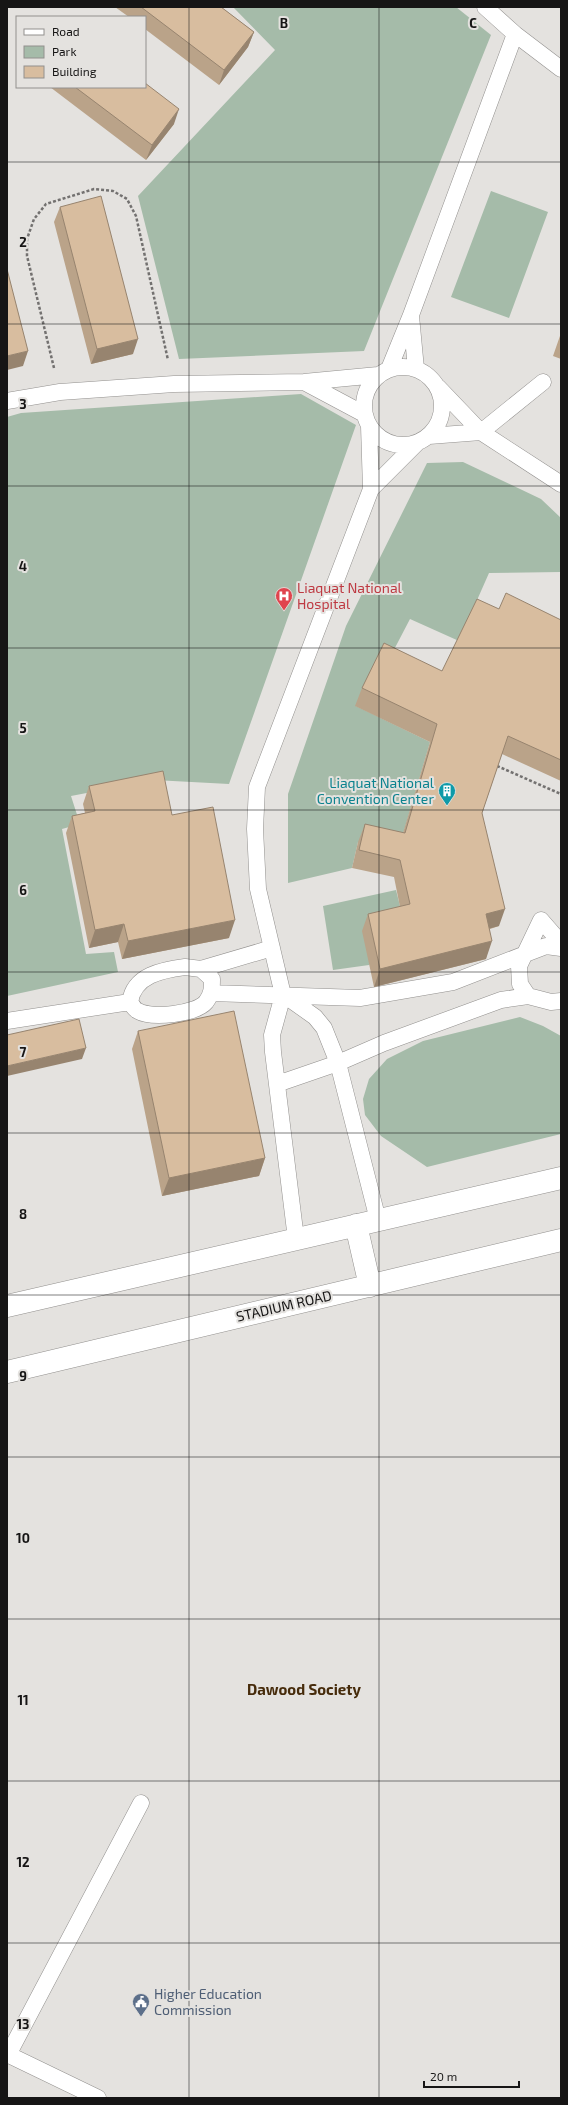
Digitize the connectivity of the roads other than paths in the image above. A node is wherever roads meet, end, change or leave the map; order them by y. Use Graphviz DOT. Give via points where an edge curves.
graph roads {
  1 [pos="485,7"];
  2 [pos="515,34"];
  3 [pos="561,69"];
  4 [pos="411,315"];
  5 [pos="416,369"];
  6 [pos="383,372"];
  7 [pos="304,382"];
  8 [pos="543,382"];
  9 [pos="437,386"];
  10 [pos="7,401"];
  11 [pos="366,420"];
  12 [pos="481,432"];
  13 [pos="423,440"];
  14 [pos="561,484"];
  15 [pos="371,489"];
  16 [pos="561,943"];
  17 [pos="272,948"];
  18 [pos="561,948"];
  19 [pos="524,956"];
  20 [pos="201,969"];
  21 [pos="211,993"];
  22 [pos="283,995"];
  23 [pos="528,996"];
  24 [pos="561,1001"];
  25 [pos="130,1002"];
  26 [pos="7,1021"];
  27 [pos="338,1063"];
  28 [pos="277,1084"];
  29 [pos="561,1178"];
  30 [pos="378,1220"];
  31 [pos="356,1225"];
  32 [pos="296,1239"];
  33 [pos="561,1240"];
  34 [pos="370,1286"];
  35 [pos="7,1306"];
  36 [pos="7,1372"];
  37 [pos="142,1803"];
  38 [pos="7,2055"];
  39 [pos="98,2098"];
  1 -- 2 [label="lane"];
  2 -- 3 [label="lane"];
  2 -- 4 [label="lane"];
  4 -- 5 [label="lane"];
  4 -- 6 [label="lane"];
  5 -- 6 [label="lane" via="402,366"];
  5 -- 9 [label="lane" via="428,376"];
  6 -- 7 [label="lane"];
  6 -- 11 [label="lane" via="368,386 363,399"];
  7 -- 10 [label="lane" via="174,384 60,392"];
  7 -- 11 [label="lane"];
  8 -- 12 [label="lane"];
  9 -- 12 [label="lane"];
  9 -- 13 [label="lane" via="442,399 442,413 437,425"];
  11 -- 13 [label="lane" via="378,436 390,443 403,445"];
  11 -- 15 [label="lane"];
  12 -- 13 [label="lane"];
  12 -- 14 [label="lane"];
  13 -- 15 [label="lane"];
  15 -- 17 [label="lane" via="256,787 258,889"];
  16 -- 19 [label="lane" via="541,920"];
  17 -- 20 [label="lane"];
  17 -- 22 [label="lane"];
  18 -- 19 [label="lane" via="546,946"];
  19 -- 22 [label="lane" via="453,982 360,998"];
  19 -- 23 [label="lane" via="518,975 520,984"];
  20 -- 21 [label="lane" via="212,978"];
  20 -- 25 [label="lane" via="185,967 161,970 144,979 132,991"];
  21 -- 22 [label="lane"];
  21 -- 25 [label="lane" via="205,1003 193,1009 160,1016 138,1011"];
  22 -- 27 [label="lane" via="315,1017 324,1028"];
  22 -- 28 [label="lane" via="272,1034"];
  23 -- 24 [label="lane" via="551,1002"];
  23 -- 27 [label="lane" via="501,1000 468,1011 384,1042"];
  25 -- 26 [label="lane"];
  27 -- 28 [label="lane"];
  27 -- 30 [label="lane"];
  28 -- 32 [label="lane"];
  29 -- 30 [label="main road"];
  30 -- 31 [label="main road"];
  31 -- 32 [label="main road"];
  31 -- 34 [label="main road"];
  32 -- 35 [label="main road"];
  33 -- 34 [label="main road, STADIUM ROAD"];
  34 -- 36 [label="main road, STADIUM ROAD"];
  37 -- 38 [label="lane"];
  38 -- 39 [label="lane"];
}
